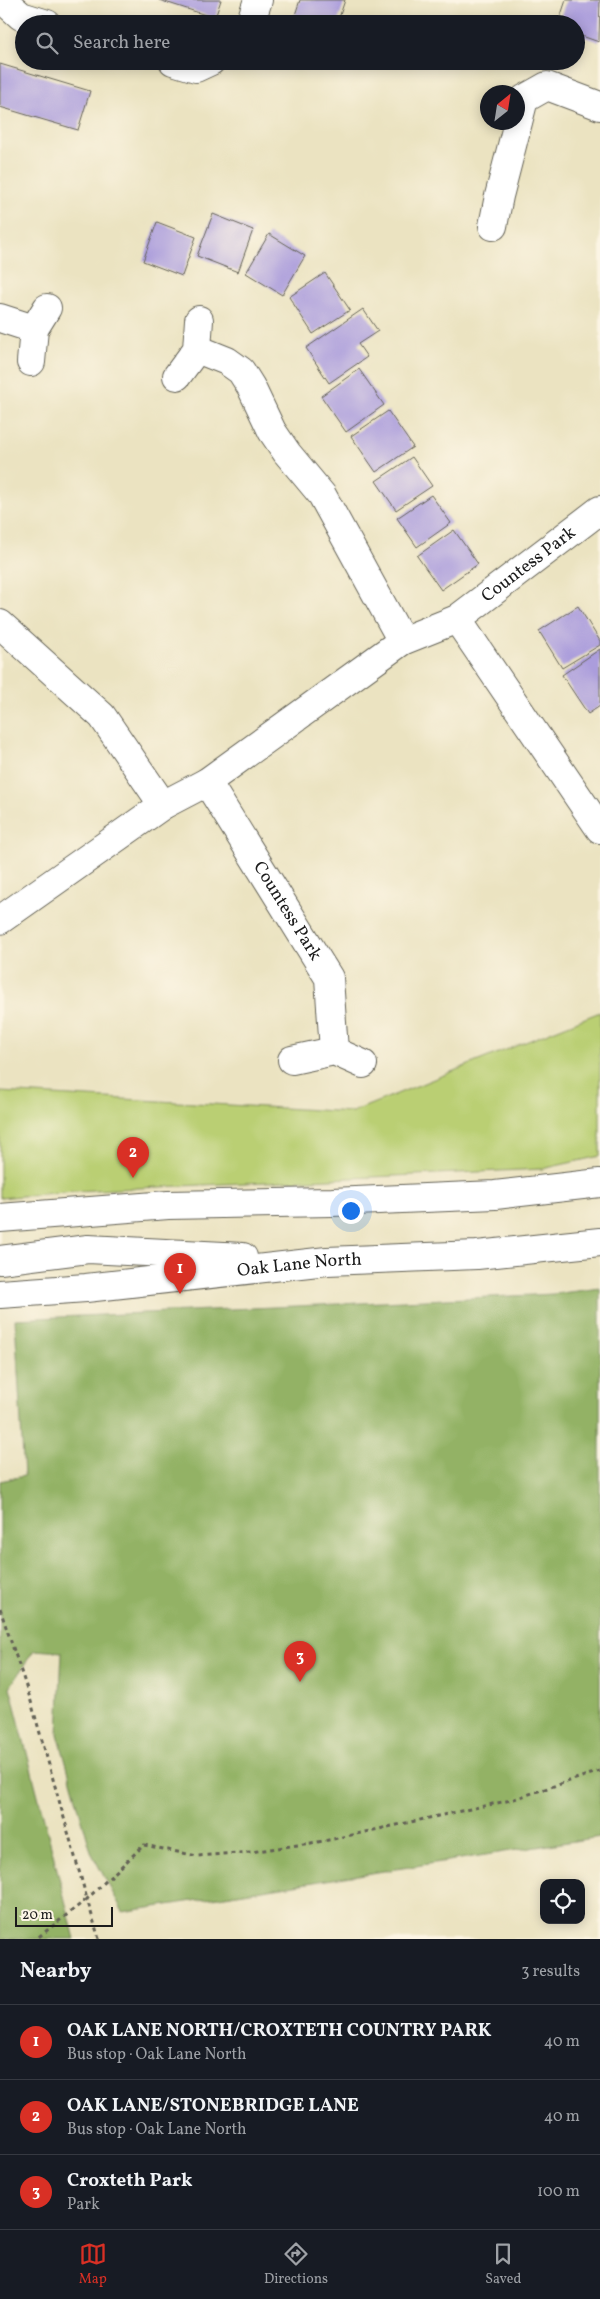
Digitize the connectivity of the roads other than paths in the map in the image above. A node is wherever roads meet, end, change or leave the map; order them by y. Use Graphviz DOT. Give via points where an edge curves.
graph roads {
  1 [pos="3,0"];
  2 [pos="258,0"];
  3 [pos="20,15"];
  4 [pos="253,15"];
  5 [pos="600,106"];
  6 [pos="493,226"];
  7 [pos="0,318"];
  8 [pos="199,320"];
  9 [pos="197,349"];
  10 [pos="31,362"];
  11 [pos="177,376"];
  12 [pos="600,510"];
  13 [pos="457,619"];
  14 [pos="0,624"];
  15 [pos="402,641"];
  16 [pos="207,782"];
  17 [pos="163,806"];
  18 [pos="600,830"];
  19 [pos="0,920"];
  20 [pos="334,1051"];
  21 [pos="292,1060"];
  22 [pos="363,1064"];
  23 [pos="600,1183"];
  24 [pos="0,1218"];
  25 [pos="600,1242"];
  26 [pos="0,1260"];
  27 [pos="327,1261"];
  28 [pos="0,1294"];
  1 -- 3 [label="street"];
  2 -- 4 [label="street"];
  5 -- 6 [label="street" via="548,86 524,99"];
  7 -- 10 [label="street" via="40,318"];
  8 -- 9 [label="street"];
  9 -- 11 [label="street"];
  9 -- 15 [label="street" via="227,361 240,371 277,439 322,496"];
  12 -- 13 [label="street, Countess Park"];
  13 -- 15 [label="street, Countess Park"];
  13 -- 18 [label="street"];
  14 -- 17 [label="street" via="102,716"];
  15 -- 16 [label="street, Countess Park"];
  16 -- 17 [label="street, Countess Park"];
  16 -- 20 [label="street, Countess Park" via="328,978"];
  17 -- 19 [label="street, Countess Park"];
  20 -- 21 [label="street"];
  20 -- 22 [label="street"];
  23 -- 24 [label="street" via="495,1195 168,1205"];
  25 -- 27 [label="street, Oak Lane North" via="477,1255"];
  26 -- 27 [label="street" via="88,1249"];
  27 -- 28 [label="street, Oak Lane North" via="86,1288"];
}
